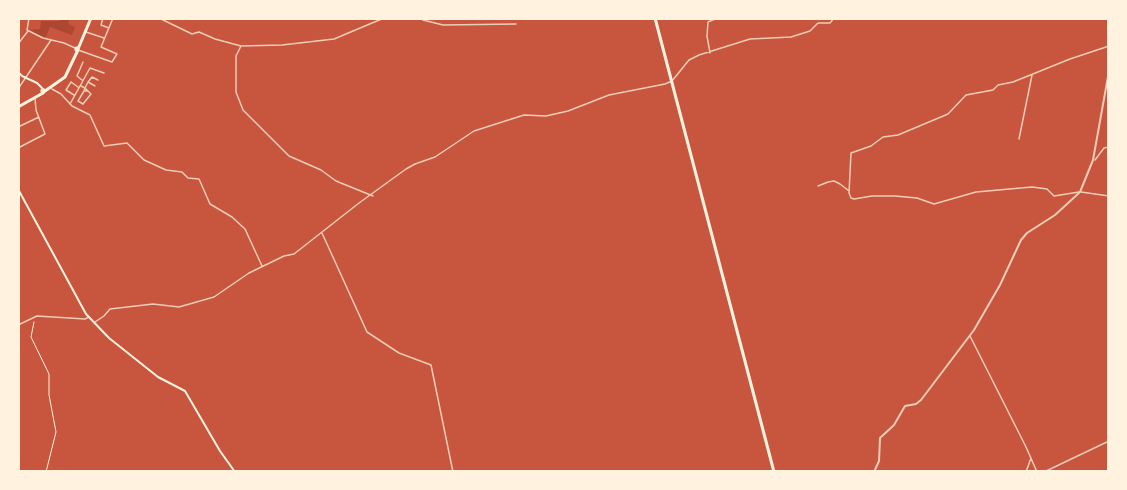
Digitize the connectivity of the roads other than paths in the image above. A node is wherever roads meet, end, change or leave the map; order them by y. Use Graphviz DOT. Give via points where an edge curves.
graph roads {
  1 [pos="29,18"];
  2 [pos="90,18"];
  3 [pos="103,18"];
  4 [pos="113,18"];
  5 [pos="159,18"];
  6 [pos="384,18"];
  7 [pos="421,18"];
  8 [pos="655,18"];
  9 [pos="717,18"];
  10 [pos="834,18"];
  11 [pos="516,24"];
  12 [pos="109,28"];
  13 [pos="28,31"];
  14 [pos="85,32"];
  15 [pos="18,34"];
  16 [pos="23,38"];
  17 [pos="105,38"];
  18 [pos="50,40"];
  19 [pos="18,43"];
  20 [pos="242,46"];
  21 [pos="1109,46"];
  22 [pos="77,49"];
  23 [pos="710,53"];
  24 [pos="83,62"];
  25 [pos="1109,71"];
  26 [pos="18,72"];
  27 [pos="104,73"];
  28 [pos="1033,75"];
  29 [pos="25,77"];
  30 [pos="83,80"];
  31 [pos="98,80"];
  32 [pos="672,81"];
  33 [pos="88,82"];
  34 [pos="80,86"];
  35 [pos="95,86"];
  36 [pos="51,88"];
  37 [pos="18,89"];
  38 [pos="85,89"];
  39 [pos="43,90"];
  40 [pos="75,95"];
  41 [pos="35,97"];
  42 [pos="70,104"];
  43 [pos="18,106"];
  44 [pos="40,117"];
  45 [pos="18,127"];
  46 [pos="1019,140"];
  47 [pos="1109,147"];
  48 [pos="18,148"];
  49 [pos="1093,162"];
  50 [pos="818,186"];
  51 [pos="18,189"];
  52 [pos="849,192"];
  53 [pos="1080,192"];
  54 [pos="370,195"];
  55 [pos="373,196"];
  56 [pos="1109,196"];
  57 [pos="322,232"];
  58 [pos="262,267"];
  59 [pos="88,317"];
  60 [pos="94,323"];
  61 [pos="18,325"];
  62 [pos="970,336"];
  63 [pos="1109,441"];
  64 [pos="1031,457"];
  65 [pos="235,472"];
  66 [pos="453,472"];
  67 [pos="774,472"];
  68 [pos="874,472"];
  69 [pos="1026,472"];
  70 [pos="1037,472"];
  71 [pos="1044,472"];
  1 -- 13 [label="street"];
  2 -- 14 [label="main road"];
  2 -- 22 [label="main road"];
  3 -- 12 [label="street" via="101,25"];
  4 -- 12 [label="street"];
  5 -- 20 [label="street" via="192,34 199,32"];
  6 -- 20 [label="street" via="334,39"];
  7 -- 11 [label="street" via="443,25"];
  8 -- 32 [label="main road"];
  9 -- 23 [label="street" via="708,22"];
  10 -- 23 [label="street" via="791,38 750,39"];
  12 -- 17 [label="street"];
  13 -- 16 [label="street"];
  13 -- 18 [label="street"];
  14 -- 17 [label="street"];
  14 -- 22 [label="main road"];
  15 -- 16 [label="street"];
  16 -- 19 [label="street"];
  17 -- 22 [label="street" via="101,47 117,54 112,62"];
  18 -- 22 [label="street"];
  18 -- 29 [label="street"];
  20 -- 54 [label="street" via="236,56 236,92 243,110 288,156"];
  21 -- 28 [label="street"];
  22 -- 36 [label="main road" via="67,74"];
  22 -- 39 [label="main road" via="63,78"];
  23 -- 32 [label="street" via="689,60"];
  24 -- 30 [label="street" via="77,76"];
  25 -- 49 [label="street"];
  26 -- 29 [label="main road"];
  27 -- 30 [label="street" via="90,68"];
  28 -- 46 [label="street"];
  28 -- 52 [label="street" via="966,95 948,114 851,153"];
  29 -- 37 [label="street"];
  29 -- 39 [label="main road"];
  30 -- 34 [label="street"];
  31 -- 33 [label="street" via="92,77"];
  32 -- 54 [label="street" via="609,95 568,111 525,115 474,131 435,157 406,169"];
  32 -- 67 [label="main road"];
  33 -- 35 [label="street"];
  33 -- 38 [label="street"];
  34 -- 38 [label="street"];
  34 -- 40 [label="street"];
  34 -- 40 [label="street" via="70,82 66,90"];
  36 -- 39 [label="main road"];
  36 -- 42 [label="street"];
  38 -- 38 [label="street" via="91,94 83,104 78,101"];
  39 -- 41 [label="main road"];
  39 -- 43 [label="main road"];
  40 -- 42 [label="street"];
  41 -- 43 [label="main road"];
  41 -- 44 [label="street"];
  42 -- 58 [label="street" via="90,115 104,146 127,143 144,160 199,179 210,204 245,229"];
  44 -- 45 [label="street"];
  44 -- 48 [label="street" via="45,134"];
  47 -- 49 [label="street"];
  49 -- 53 [label="street"];
  50 -- 52 [label="street" via="834,181"];
  51 -- 59 [label="main road"];
  52 -- 53 [label="street" via="854,199 895,196 934,204 976,192 1032,187 1047,189 1054,196"];
  53 -- 56 [label="street"];
  53 -- 62 [label="street" via="1023,237"];
  54 -- 55 [label="street"];
  54 -- 57 [label="street"];
  57 -- 58 [label="street" via="294,254"];
  57 -- 66 [label="street" via="367,332 399,353 431,365"];
  58 -- 60 [label="street" via="214,297 179,307 153,304 110,309"];
  59 -- 60 [label="main road"];
  59 -- 61 [label="street" via="36,317"];
  60 -- 65 [label="main road" via="158,377 185,391"];
  62 -- 64 [label="street"];
  62 -- 68 [label="street" via="921,400 905,406 894,425 880,438 879,461"];
  63 -- 71 [label="street"];
  64 -- 69 [label="street"];
  64 -- 70 [label="street"];
}
